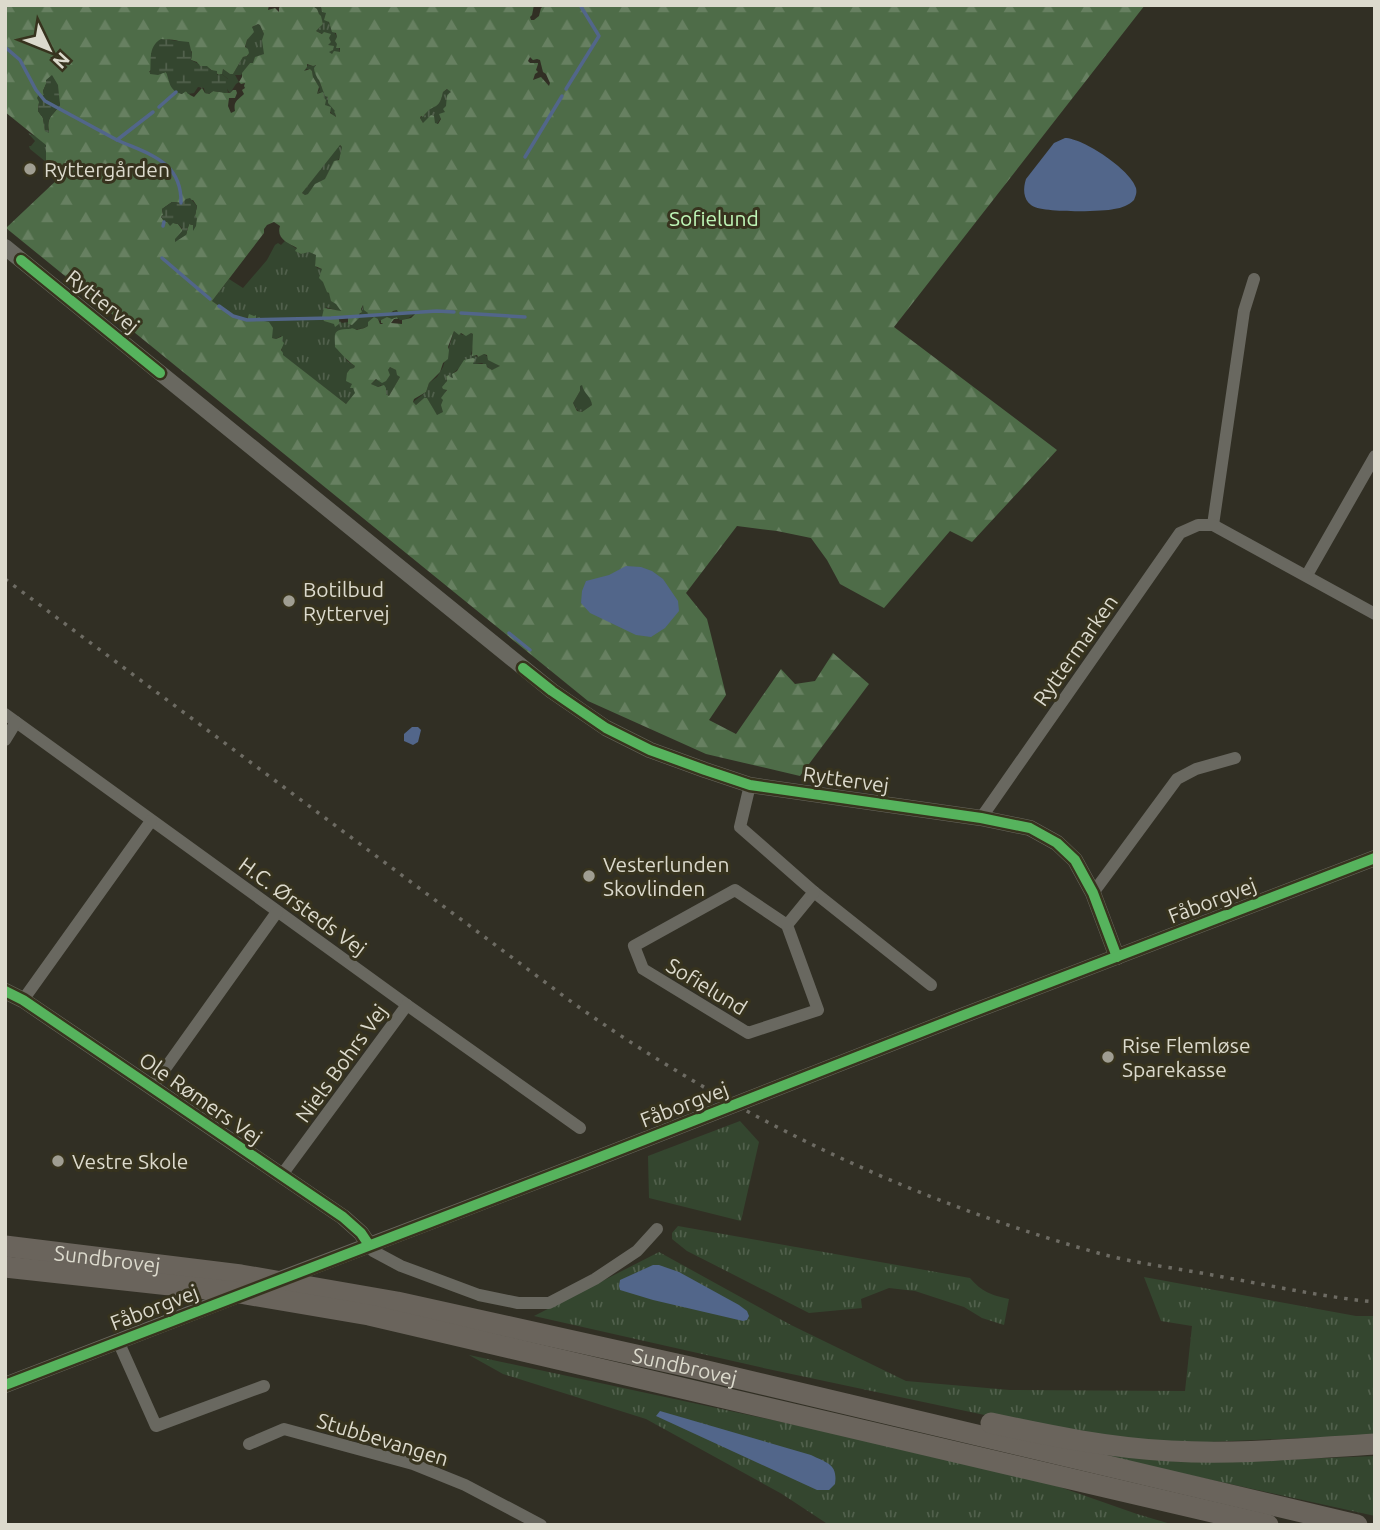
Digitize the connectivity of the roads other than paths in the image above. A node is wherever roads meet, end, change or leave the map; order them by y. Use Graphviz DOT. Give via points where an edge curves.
graph roads {
  1 [pos="5,247"];
  2 [pos="1254,279"];
  3 [pos="1375,456"];
  4 [pos="1213,525"];
  5 [pos="1307,575"];
  6 [pos="1375,614"];
  7 [pos="11,718"];
  8 [pos="5,740"];
  9 [pos="1235,758"];
  10 [pos="750,785"];
  11 [pos="981,818"];
  12 [pos="151,821"];
  13 [pos="1375,858"];
  14 [pos="814,892"];
  15 [pos="1093,893"];
  16 [pos="277,912"];
  17 [pos="787,925"];
  18 [pos="1117,957"];
  19 [pos="931,985"];
  20 [pos="5,991"];
  21 [pos="23,1000"];
  22 [pos="407,1005"];
  23 [pos="152,1087"];
  24 [pos="580,1128"];
  25 [pos="281,1177"];
  26 [pos="657,1229"];
  27 [pos="369,1245"];
  28 [pos="5,1246"];
  29 [pos="5,1266"];
  30 [pos="118,1341"];
  31 [pos="690,1367"];
  32 [pos="5,1385"];
  33 [pos="264,1386"];
  34 [pos="249,1444"];
  35 [pos="1375,1444"];
  36 [pos="1069,1478"];
  37 [pos="541,1525"];
  38 [pos="1205,1525"];
  39 [pos="1268,1525"];
  40 [pos="1357,1525"];
  1 -- 10 [label="street, Ryttervej" via="552,691 606,728 650,750"];
  2 -- 4 [label="street" via="1244,311"];
  3 -- 5 [label="street"];
  4 -- 5 [label="street"];
  4 -- 11 [label="street, Ryttermarken" via="1198,525 1180,533"];
  5 -- 6 [label="street"];
  7 -- 8 [label="street"];
  7 -- 12 [label="street, H.C. Ørsteds Vej"];
  9 -- 15 [label="street" via="1177,779"];
  10 -- 11 [label="street, Ryttervej"];
  10 -- 14 [label="street" via="740,827"];
  11 -- 15 [label="street, Ryttervej" via="1030,828 1058,843 1075,860"];
  12 -- 16 [label="street, H.C. Ørsteds Vej"];
  12 -- 21 [label="street"];
  13 -- 18 [label="street, Fåborgvej"];
  14 -- 17 [label="street"];
  14 -- 19 [label="street"];
  15 -- 18 [label="street, Ryttervej"];
  16 -- 22 [label="street, H.C. Ørsteds Vej"];
  16 -- 23 [label="street"];
  17 -- 17 [label="street, Sofielund" via="735,890 634,946 643,969 748,1033 818,1010"];
  18 -- 27 [label="street, Fåborgvej"];
  20 -- 21 [label="street, Ole Rømers Vej"];
  21 -- 23 [label="street, Ole Rømers Vej"];
  22 -- 24 [label="street, H.C. Ørsteds Vej"];
  22 -- 25 [label="street, Niels Bohrs Vej"];
  23 -- 25 [label="street, Ole Rømers Vej"];
  25 -- 27 [label="street, Ole Rømers Vej" via="352,1224"];
  26 -- 27 [label="street" via="637,1251 549,1303 518,1303 479,1295 393,1263"];
  27 -- 30 [label="street, Fåborgvej"];
  28 -- 31 [label="main road, Sundbrovej" via="322,1288"];
  29 -- 36 [label="main road, Sundbrovej" via="234,1292 369,1315"];
  30 -- 32 [label="street, Fåborgvej"];
  30 -- 33 [label="street, Fåborgvej" via="156,1426"];
  31 -- 35 [label="main road" via="1112,1445 1227,1451"];
  31 -- 40 [label="main road, Sundbrovej"];
  34 -- 37 [label="street, Stubbevangen" via="284,1429 413,1464 466,1485"];
  36 -- 38 [label="main road" via="1116,1500"];
  36 -- 39 [label="main road, Sundbrovej"];
}
